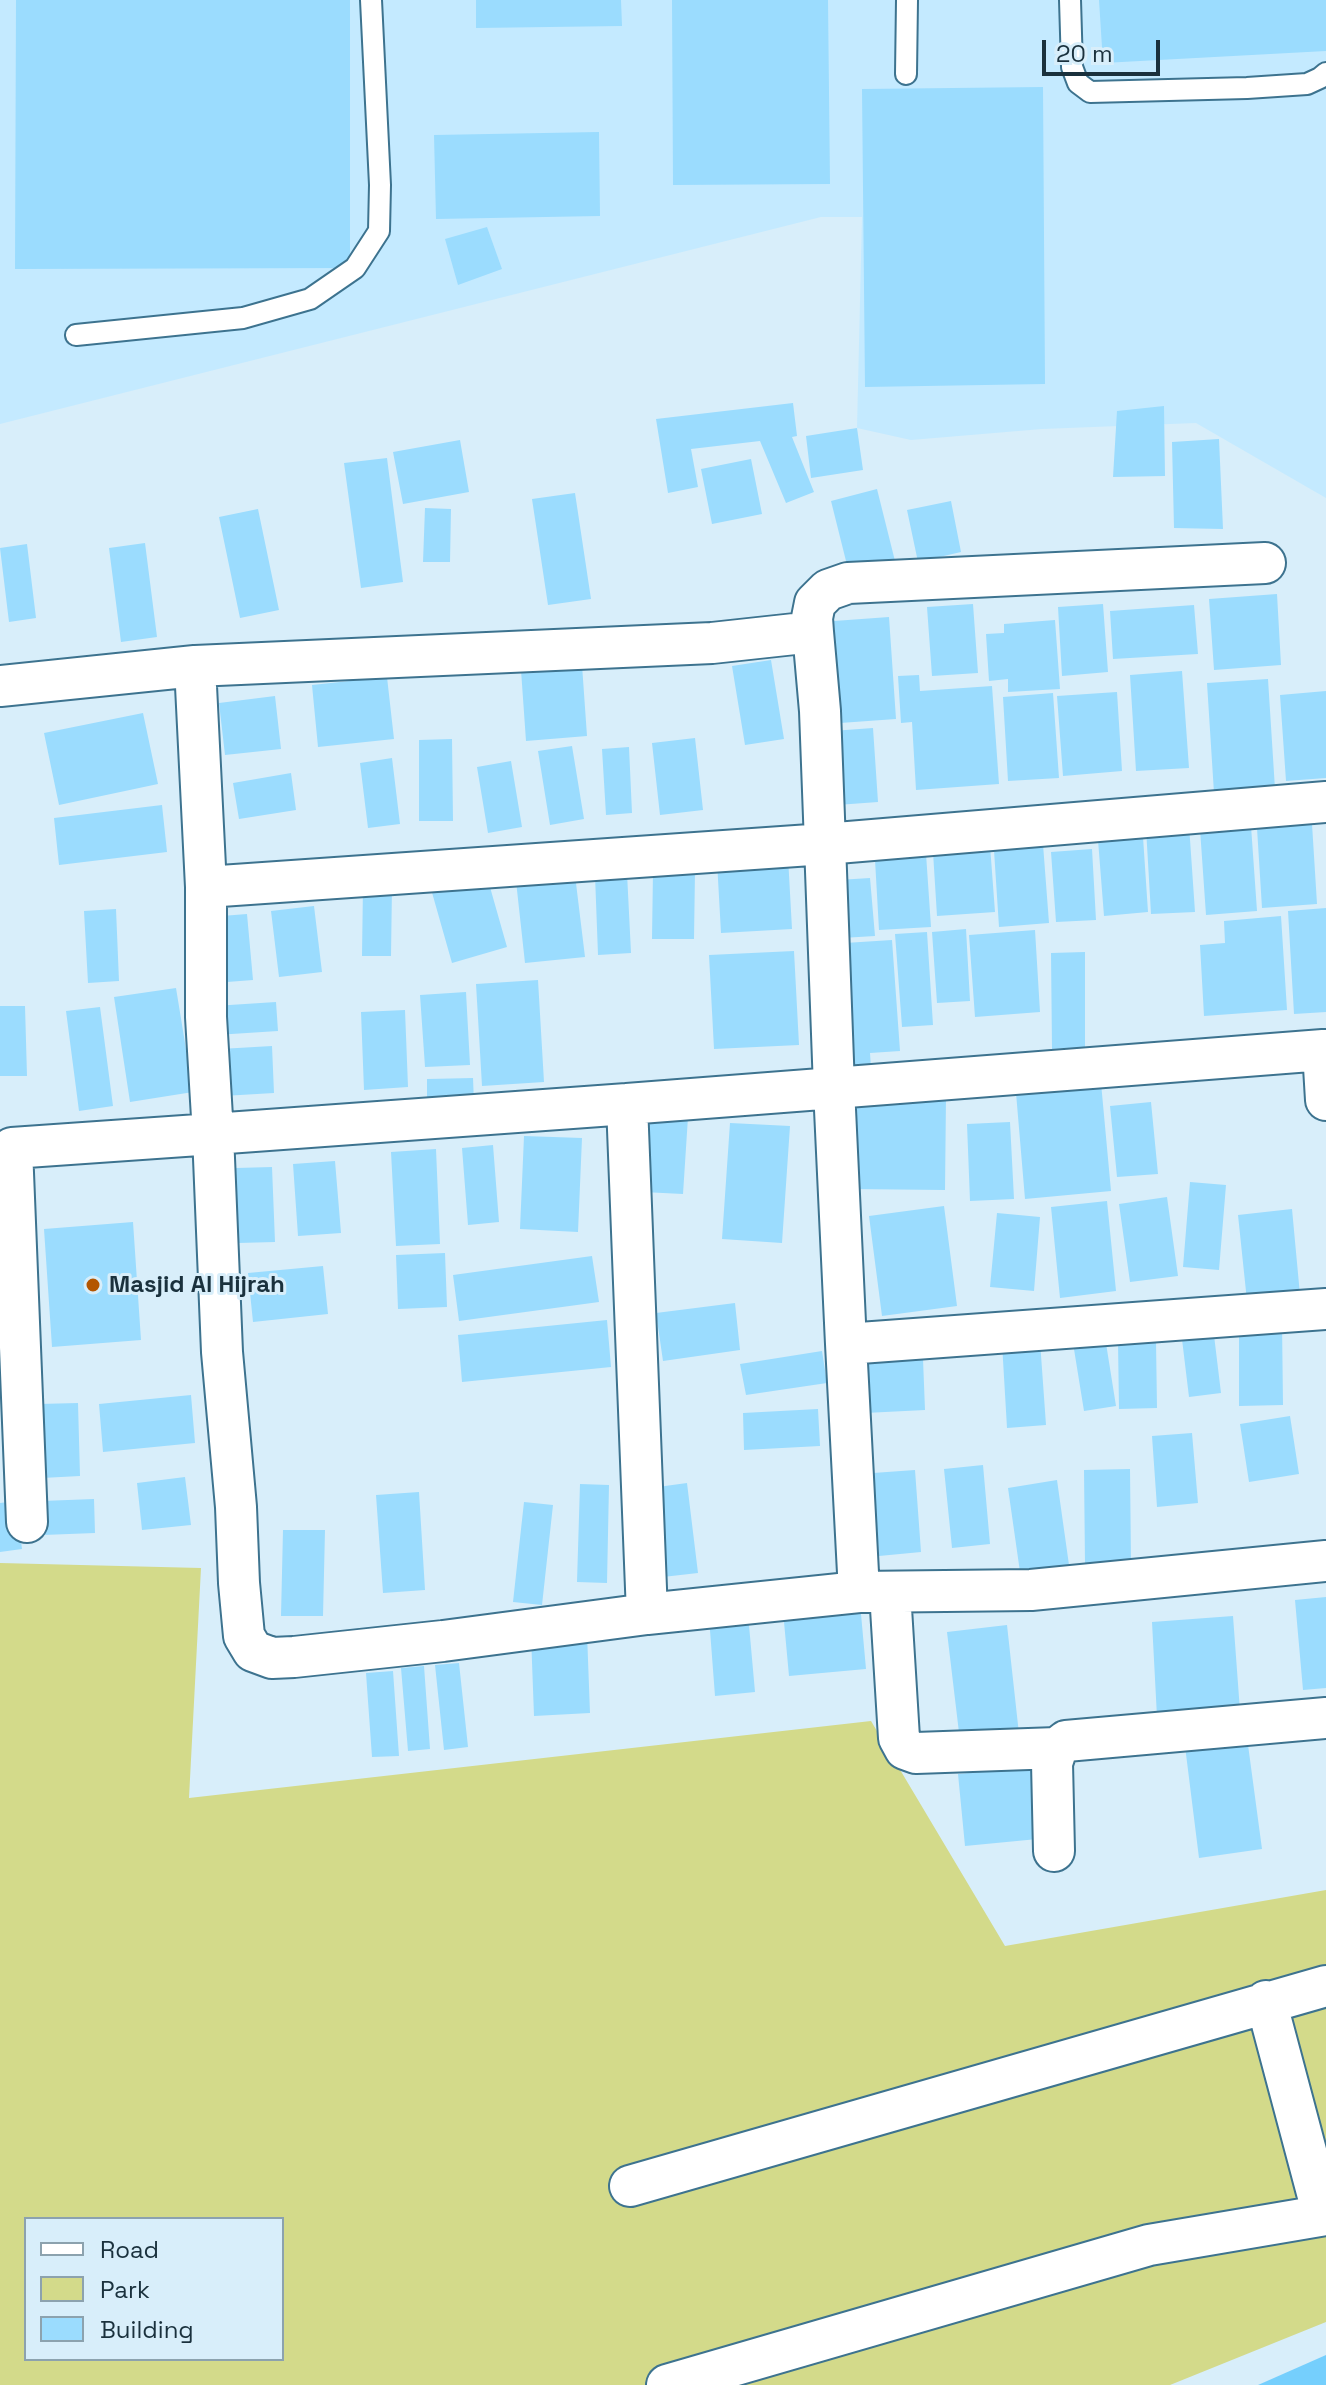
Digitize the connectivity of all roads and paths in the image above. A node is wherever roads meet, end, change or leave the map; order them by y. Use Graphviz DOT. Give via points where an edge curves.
graph roads {
  1 [pos="371,0"];
  2 [pos="907,0"];
  3 [pos="1070,0"];
  4 [pos="1326,73"];
  5 [pos="906,74"];
  6 [pos="76,335"];
  7 [pos="1265,563"];
  8 [pos="813,632"];
  9 [pos="195,666"];
  10 [pos="0,686"];
  11 [pos="1326,802"];
  12 [pos="825,844"];
  13 [pos="206,887"];
  14 [pos="1324,1050"];
  15 [pos="834,1088"];
  16 [pos="1326,1100"];
  17 [pos="627,1104"];
  18 [pos="213,1134"];
  19 [pos="6,1148"];
  20 [pos="1326,1309"];
  21 [pos="846,1344"];
  22 [pos="27,1522"];
  23 [pos="1326,1561"];
  24 [pos="874,1592"];
  25 [pos="647,1614"];
  26 [pos="1326,1718"];
  27 [pos="1057,1748"];
  28 [pos="1054,1851"];
  29 [pos="1326,1986"];
  30 [pos="1266,2001"];
  31 [pos="630,2186"];
  32 [pos="1324,2215"];
  33 [pos="667,2385"];
  1 -- 6 [label="lane" via="379,231 355,268 310,299 243,318"];
  2 -- 5 [label="lane"];
  3 -- 4 [label="lane" via="1072,67 1078,83 1090,92 1307,84"];
  7 -- 8 [label="street" via="848,583 828,590 815,603"];
  8 -- 9 [label="street" via="712,643"];
  8 -- 12 [label="street"];
  9 -- 10 [label="street"];
  9 -- 13 [label="street"];
  11 -- 12 [label="street"];
  12 -- 13 [label="street"];
  12 -- 15 [label="street"];
  13 -- 18 [label="street"];
  14 -- 15 [label="street"];
  14 -- 16 [label="street"];
  15 -- 17 [label="street"];
  15 -- 21 [label="street"];
  17 -- 18 [label="street"];
  17 -- 25 [label="street"];
  18 -- 19 [label="street"];
  18 -- 25 [label="street" via="239,1583 244,1636 253,1651 272,1658 294,1657"];
  19 -- 22 [label="street"];
  20 -- 21 [label="street"];
  21 -- 24 [label="street"];
  23 -- 24 [label="street" via="1031,1590"];
  24 -- 25 [label="street"];
  24 -- 27 [label="street" via="905,1749 916,1753"];
  26 -- 27 [label="street" via="1066,1741"];
  27 -- 28 [label="street" via="1052,1763"];
  29 -- 30 [label="street"];
  30 -- 31 [label="street"];
  30 -- 32 [label="street"];
  32 -- 33 [label="street" via="1149,2245"];
}
